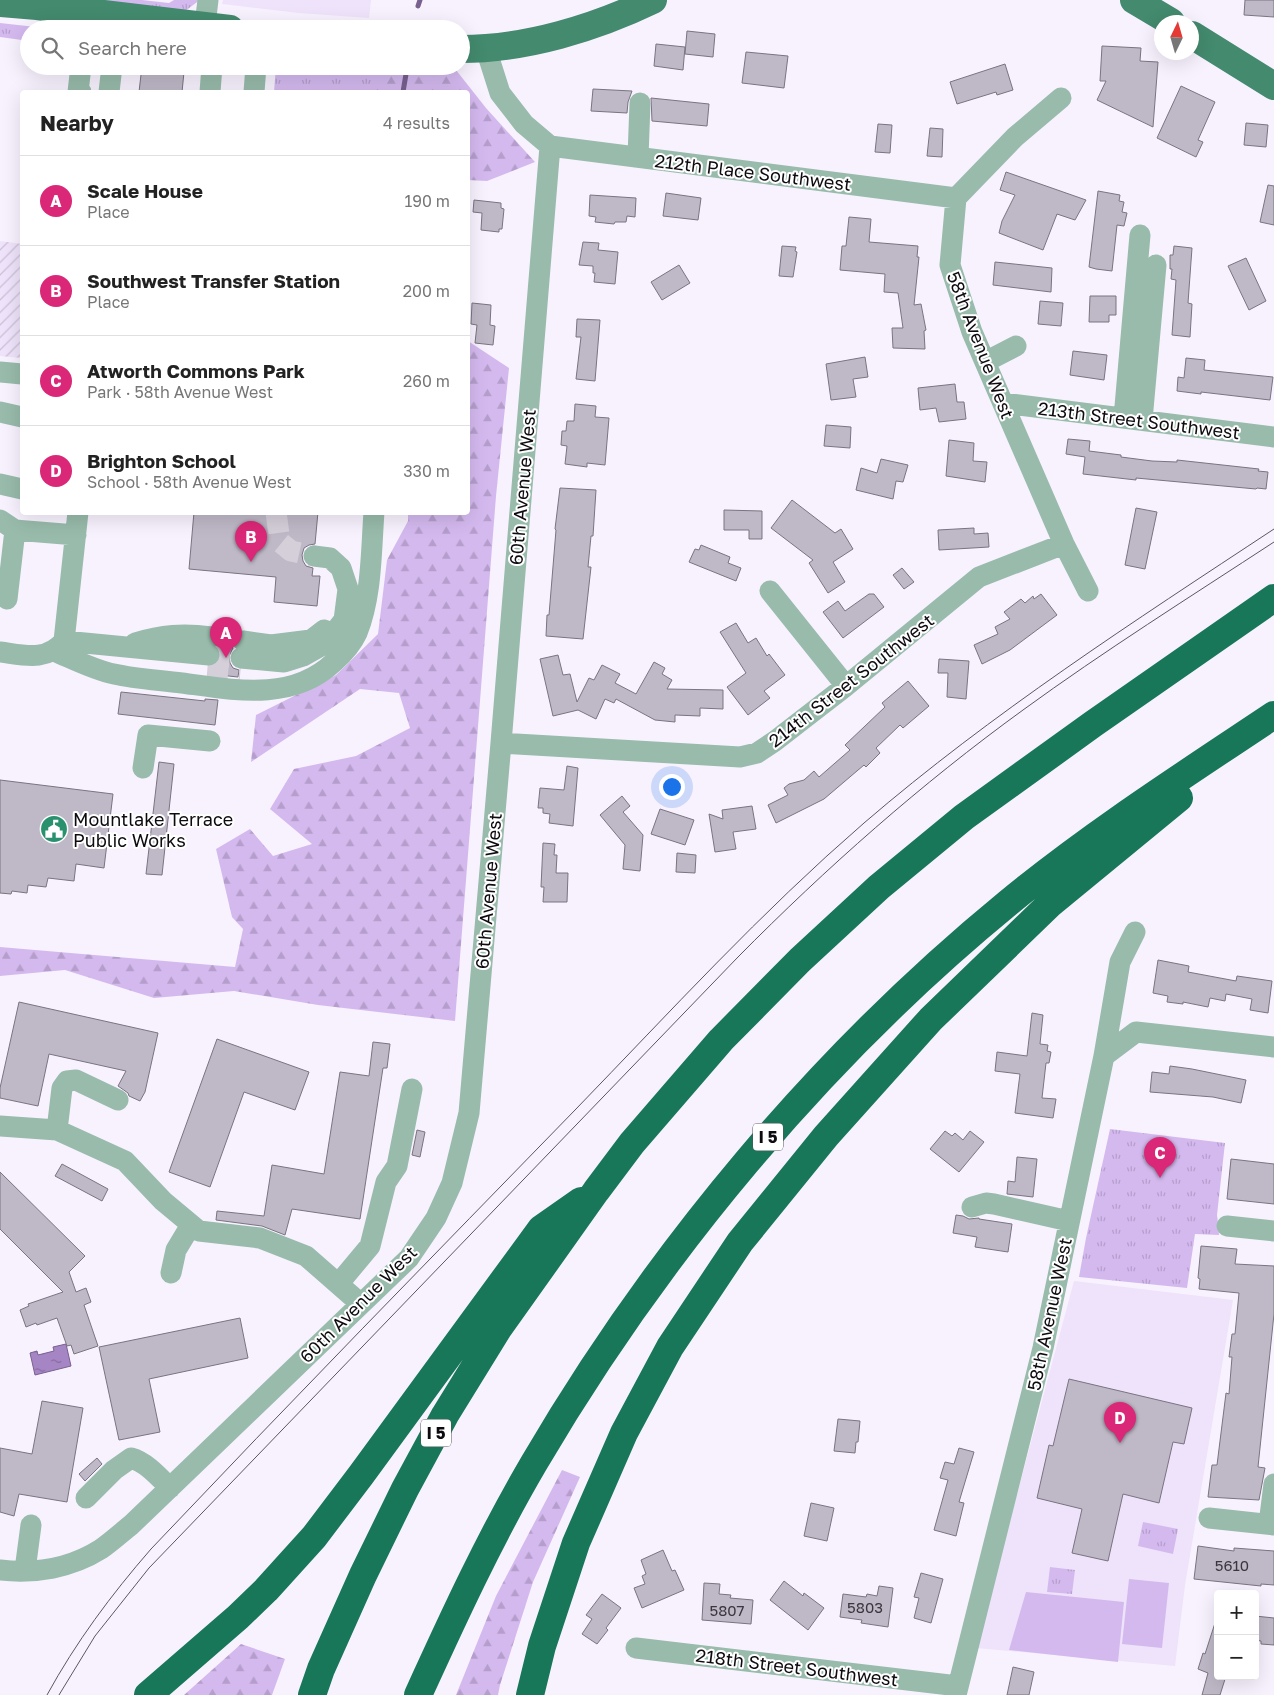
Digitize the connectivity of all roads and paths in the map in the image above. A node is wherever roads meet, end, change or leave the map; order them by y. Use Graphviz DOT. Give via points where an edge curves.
graph roads {
  1 [pos="653,0"];
  2 [pos="1134,0"];
  3 [pos="39,3"];
  4 [pos="0,4"];
  5 [pos="1160,15"];
  6 [pos="196,20"];
  7 [pos="1199,39"];
  8 [pos="474,49"];
  9 [pos="80,75"];
  10 [pos="111,75"];
  11 [pos="211,75"];
  12 [pos="255,75"];
  13 [pos="1274,86"];
  14 [pos="78,90"];
  15 [pos="109,90"];
  16 [pos="210,90"];
  17 [pos="254,90"];
  18 [pos="1061,98"];
  19 [pos="640,103"];
  20 [pos="550,146"];
  21 [pos="638,157"];
  22 [pos="956,198"];
  23 [pos="1140,235"];
  24 [pos="1156,265"];
  25 [pos="1016,346"];
  26 [pos="985,362"];
  27 [pos="0,372"];
  28 [pos="20,374"];
  29 [pos="1003,403"];
  30 [pos="0,412"];
  31 [pos="20,417"];
  32 [pos="1133,419"];
  33 [pos="1274,437"];
  34 [pos="0,484"];
  35 [pos="20,489"];
  36 [pos="78,515"];
  37 [pos="365,515"];
  38 [pos="374,515"];
  39 [pos="7,525"];
  40 [pos="76,535"];
  41 [pos="1064,544"];
  42 [pos="314,556"];
  43 [pos="770,591"];
  44 [pos="1088,591"];
  45 [pos="1274,598"];
  46 [pos="7,599"];
  47 [pos="59,646"];
  48 [pos="0,652"];
  49 [pos="86,664"];
  50 [pos="846,686"];
  51 [pos="1274,715"];
  52 [pos="1274,719"];
  53 [pos="210,741"];
  54 [pos="501,743"];
  55 [pos="143,768"];
  56 [pos="1135,932"];
  57 [pos="1274,1047"];
  58 [pos="1104,1056"];
  59 [pos="412,1089"];
  60 [pos="118,1100"];
  61 [pos="0,1126"];
  62 [pos="57,1130"];
  63 [pos="596,1191"];
  64 [pos="972,1207"];
  65 [pos="1069,1221"];
  66 [pos="1227,1226"];
  67 [pos="191,1231"];
  68 [pos="1274,1231"];
  69 [pos="171,1273"];
  70 [pos="337,1283"];
  71 [pos="362,1304"];
  72 [pos="1274,1484"];
  73 [pos="170,1488"];
  74 [pos="86,1498"];
  75 [pos="1209,1518"];
  76 [pos="31,1524"];
  77 [pos="1272,1525"];
  78 [pos="0,1570"];
  79 [pos="34,1570"];
  80 [pos="636,1648"];
  81 [pos="957,1690"];
  82 [pos="148,1695"];
  83 [pos="312,1695"];
  84 [pos="418,1695"];
  85 [pos="530,1695"];
  1 -- 8 [label="main road" via="623,14 560,35"];
  2 -- 5 [label="main road"];
  3 -- 4 [label="main road"];
  3 -- 6 [label="main road"];
  7 -- 13 [label="main road"];
  8 -- 20 [label="street" via="500,93 524,124"];
  9 -- 14 [label="street"];
  10 -- 15 [label="street"];
  11 -- 16 [label="street"];
  12 -- 17 [label="street"];
  18 -- 22 [label="street" via="1015,137"];
  19 -- 21 [label="street"];
  20 -- 21 [label="street, 212th Place Southwest"];
  20 -- 54 [label="street, 60th Avenue West"];
  21 -- 22 [label="street, 212th Place Southwest"];
  22 -- 26 [label="street, 58th Avenue West" via="950,265"];
  23 -- 32 [label="street"];
  24 -- 32 [label="street"];
  25 -- 26 [label="street"];
  26 -- 29 [label="street, 58th Avenue West"];
  27 -- 28 [label="street"];
  29 -- 32 [label="street, 213th Street Southwest"];
  29 -- 41 [label="street, 58th Avenue West"];
  30 -- 31 [label="street"];
  32 -- 33 [label="street, 213th Street Southwest"];
  34 -- 35 [label="street"];
  36 -- 40 [label="street"];
  37 -- 42 [label="street" via="358,603 345,636 318,665 294,677 260,679 241,659 284,662 303,656 326,643 344,620 348,590 341,568 330,558"];
  38 -- 49 [label="street" via="367,602 357,634 345,652 325,670 300,685 279,690 228,688 112,674"];
  39 -- 40 [label="street"];
  39 -- 46 [label="street"];
  40 -- 47 [label="street"];
  41 -- 44 [label="street, 58th Avenue West"];
  41 -- 50 [label="street, 214th Street Southwest" via="979,577"];
  43 -- 50 [label="street"];
  45 -- 63 [label="highway, I 5" via="964,817 879,887 800,960 721,1040 632,1143"];
  47 -- 48 [label="street" via="43,656 34,657"];
  47 -- 49 [label="street"];
  47 -- 49 [label="street" via="123,646 166,635 191,634 209,655"];
  50 -- 54 [label="street, 214th Street Southwest" via="766,748 740,757"];
  51 -- 84 [label="highway, I 5" via="1146,801 1009,902 942,960 864,1035 739,1171 647,1289 539,1455 464,1594"];
  52 -- 85 [label="highway" via="1050,904 931,1019 826,1136 740,1242 670,1347 624,1433 576,1543 542,1646"];
  53 -- 55 [label="street" via="148,735"];
  54 -- 71 [label="street, 60th Avenue West" via="469,1113 461,1149 452,1183 436,1218 409,1258"];
  56 -- 58 [label="street, 58th Avenue West" via="1120,962"];
  57 -- 58 [label="street" via="1136,1032"];
  58 -- 65 [label="street, 58th Avenue West"];
  59 -- 70 [label="street" via="397,1166 386,1182 370,1246"];
  60 -- 62 [label="street" via="76,1080 67,1080 62,1088"];
  61 -- 62 [label="street"];
  62 -- 67 [label="street" via="125,1161"];
  63 -- 82 [label="highway" via="540,1229 361,1475 289,1566 238,1617"];
  63 -- 83 [label="highway, I 5" via="498,1329 446,1415 363,1574"];
  64 -- 65 [label="street" via="994,1204"];
  65 -- 81 [label="street, 58th Avenue West" via="1043,1348"];
  66 -- 68 [label="street"];
  67 -- 69 [label="street" via="176,1250"];
  67 -- 70 [label="street" via="260,1238 306,1256"];
  70 -- 71 [label="street"];
  71 -- 73 [label="street, 60th Avenue West"];
  72 -- 77 [label="street"];
  73 -- 74 [label="street" via="154,1472 131,1458"];
  73 -- 79 [label="street, 60th Avenue West" via="101,1549 75,1562"];
  75 -- 77 [label="street"];
  76 -- 79 [label="street"];
  78 -- 79 [label="street, 60th Avenue West"];
  80 -- 81 [label="street, 218th Street Southwest"];
}
